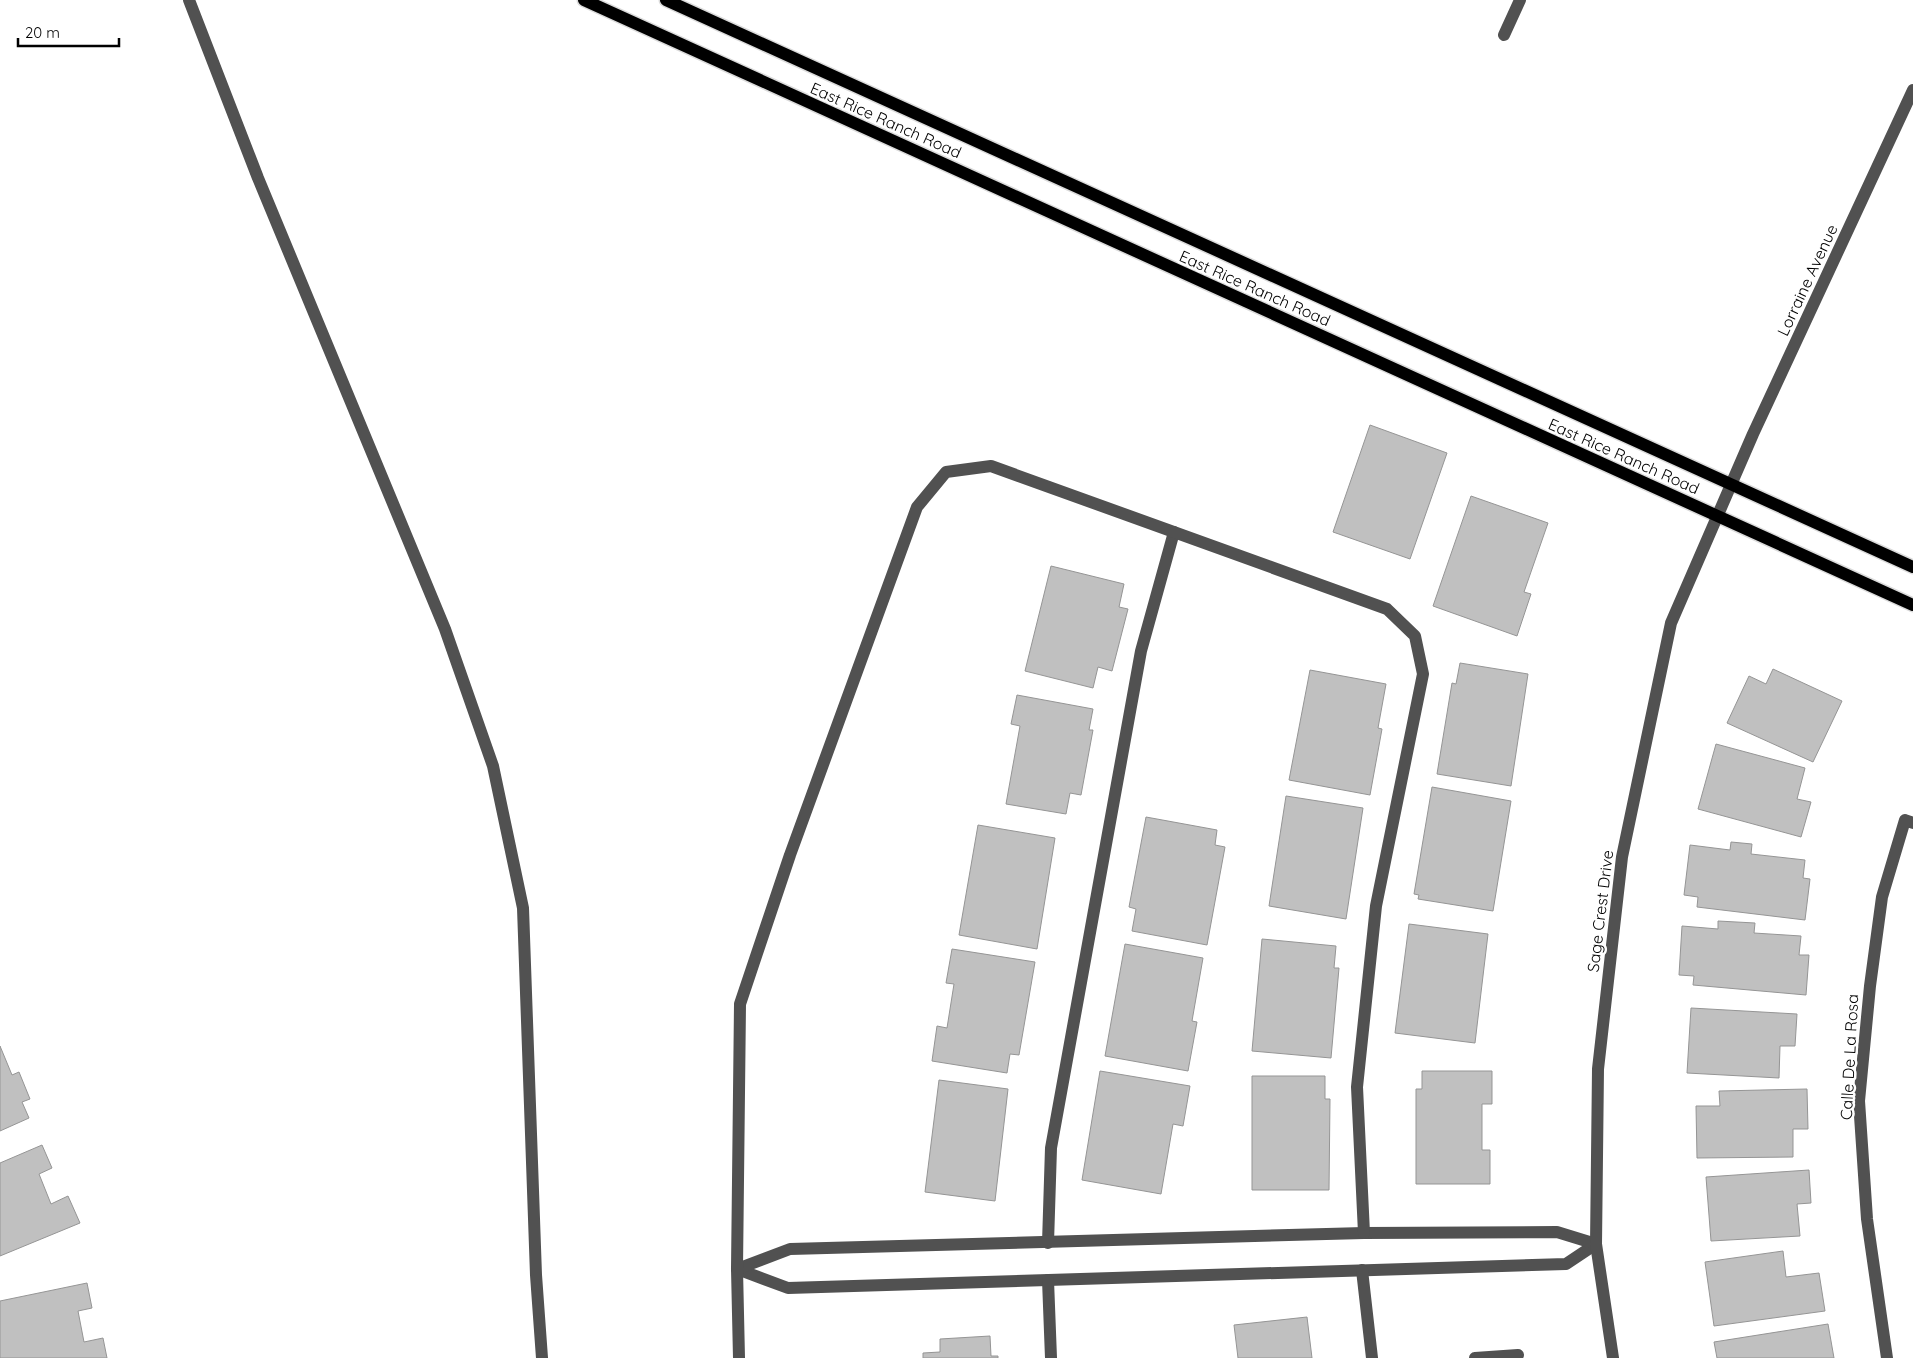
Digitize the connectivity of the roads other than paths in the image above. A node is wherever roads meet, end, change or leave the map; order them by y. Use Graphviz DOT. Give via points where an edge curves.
graph roads {
  1 [pos="189,0"];
  2 [pos="584,0"];
  3 [pos="666,0"];
  4 [pos="1520,0"];
  5 [pos="1504,35"];
  6 [pos="1913,90"];
  7 [pos="1731,484"];
  8 [pos="1717,516"];
  9 [pos="1174,532"];
  10 [pos="1913,567"];
  11 [pos="1913,605"];
  12 [pos="1909,822"];
  13 [pos="1364,1233"];
  14 [pos="1048,1243"];
  15 [pos="1596,1244"];
  16 [pos="737,1270"];
  17 [pos="1362,1270"];
  18 [pos="1048,1280"];
  19 [pos="1518,1355"];
  20 [pos="542,1358"];
  21 [pos="740,1358"];
  22 [pos="1052,1358"];
  23 [pos="1372,1358"];
  24 [pos="1475,1358"];
  25 [pos="1613,1358"];
  26 [pos="1888,1358"];
  1 -- 20 [label="street" via="262,188 445,629 493,766 522,908"];
  2 -- 8 [label="main road, East Rice Ranch Road"];
  3 -- 7 [label="main road, East Rice Ranch Road"];
  4 -- 5 [label="street"];
  6 -- 7 [label="street, Lorraine Avenue"];
  7 -- 8 [label="street, Sage Crest Drive"];
  7 -- 10 [label="main road, East Rice Ranch Road"];
  8 -- 11 [label="main road, East Rice Ranch Road"];
  8 -- 15 [label="street, Sage Crest Drive" via="1671,623 1622,857 1598,1069"];
  9 -- 13 [label="street" via="1387,609 1415,636 1423,674 1376,906 1357,1087"];
  9 -- 14 [label="street" via="1141,651 1051,1148"];
  9 -- 16 [label="street" via="991,466 946,472 917,506 790,855 740,1004"];
  12 -- 26 [label="street, Calle De La Rosa" via="1882,897 1860,1101 1867,1219"];
  13 -- 14 [label="street"];
  13 -- 15 [label="street" via="1557,1232"];
  14 -- 16 [label="street" via="790,1249"];
  15 -- 17 [label="street" via="1566,1264"];
  15 -- 25 [label="street, Sage Crest Drive"];
  16 -- 18 [label="street" via="788,1288"];
  16 -- 21 [label="street"];
  17 -- 18 [label="street"];
  17 -- 23 [label="street"];
  18 -- 22 [label="street"];
  19 -- 24 [label="street"];
}
